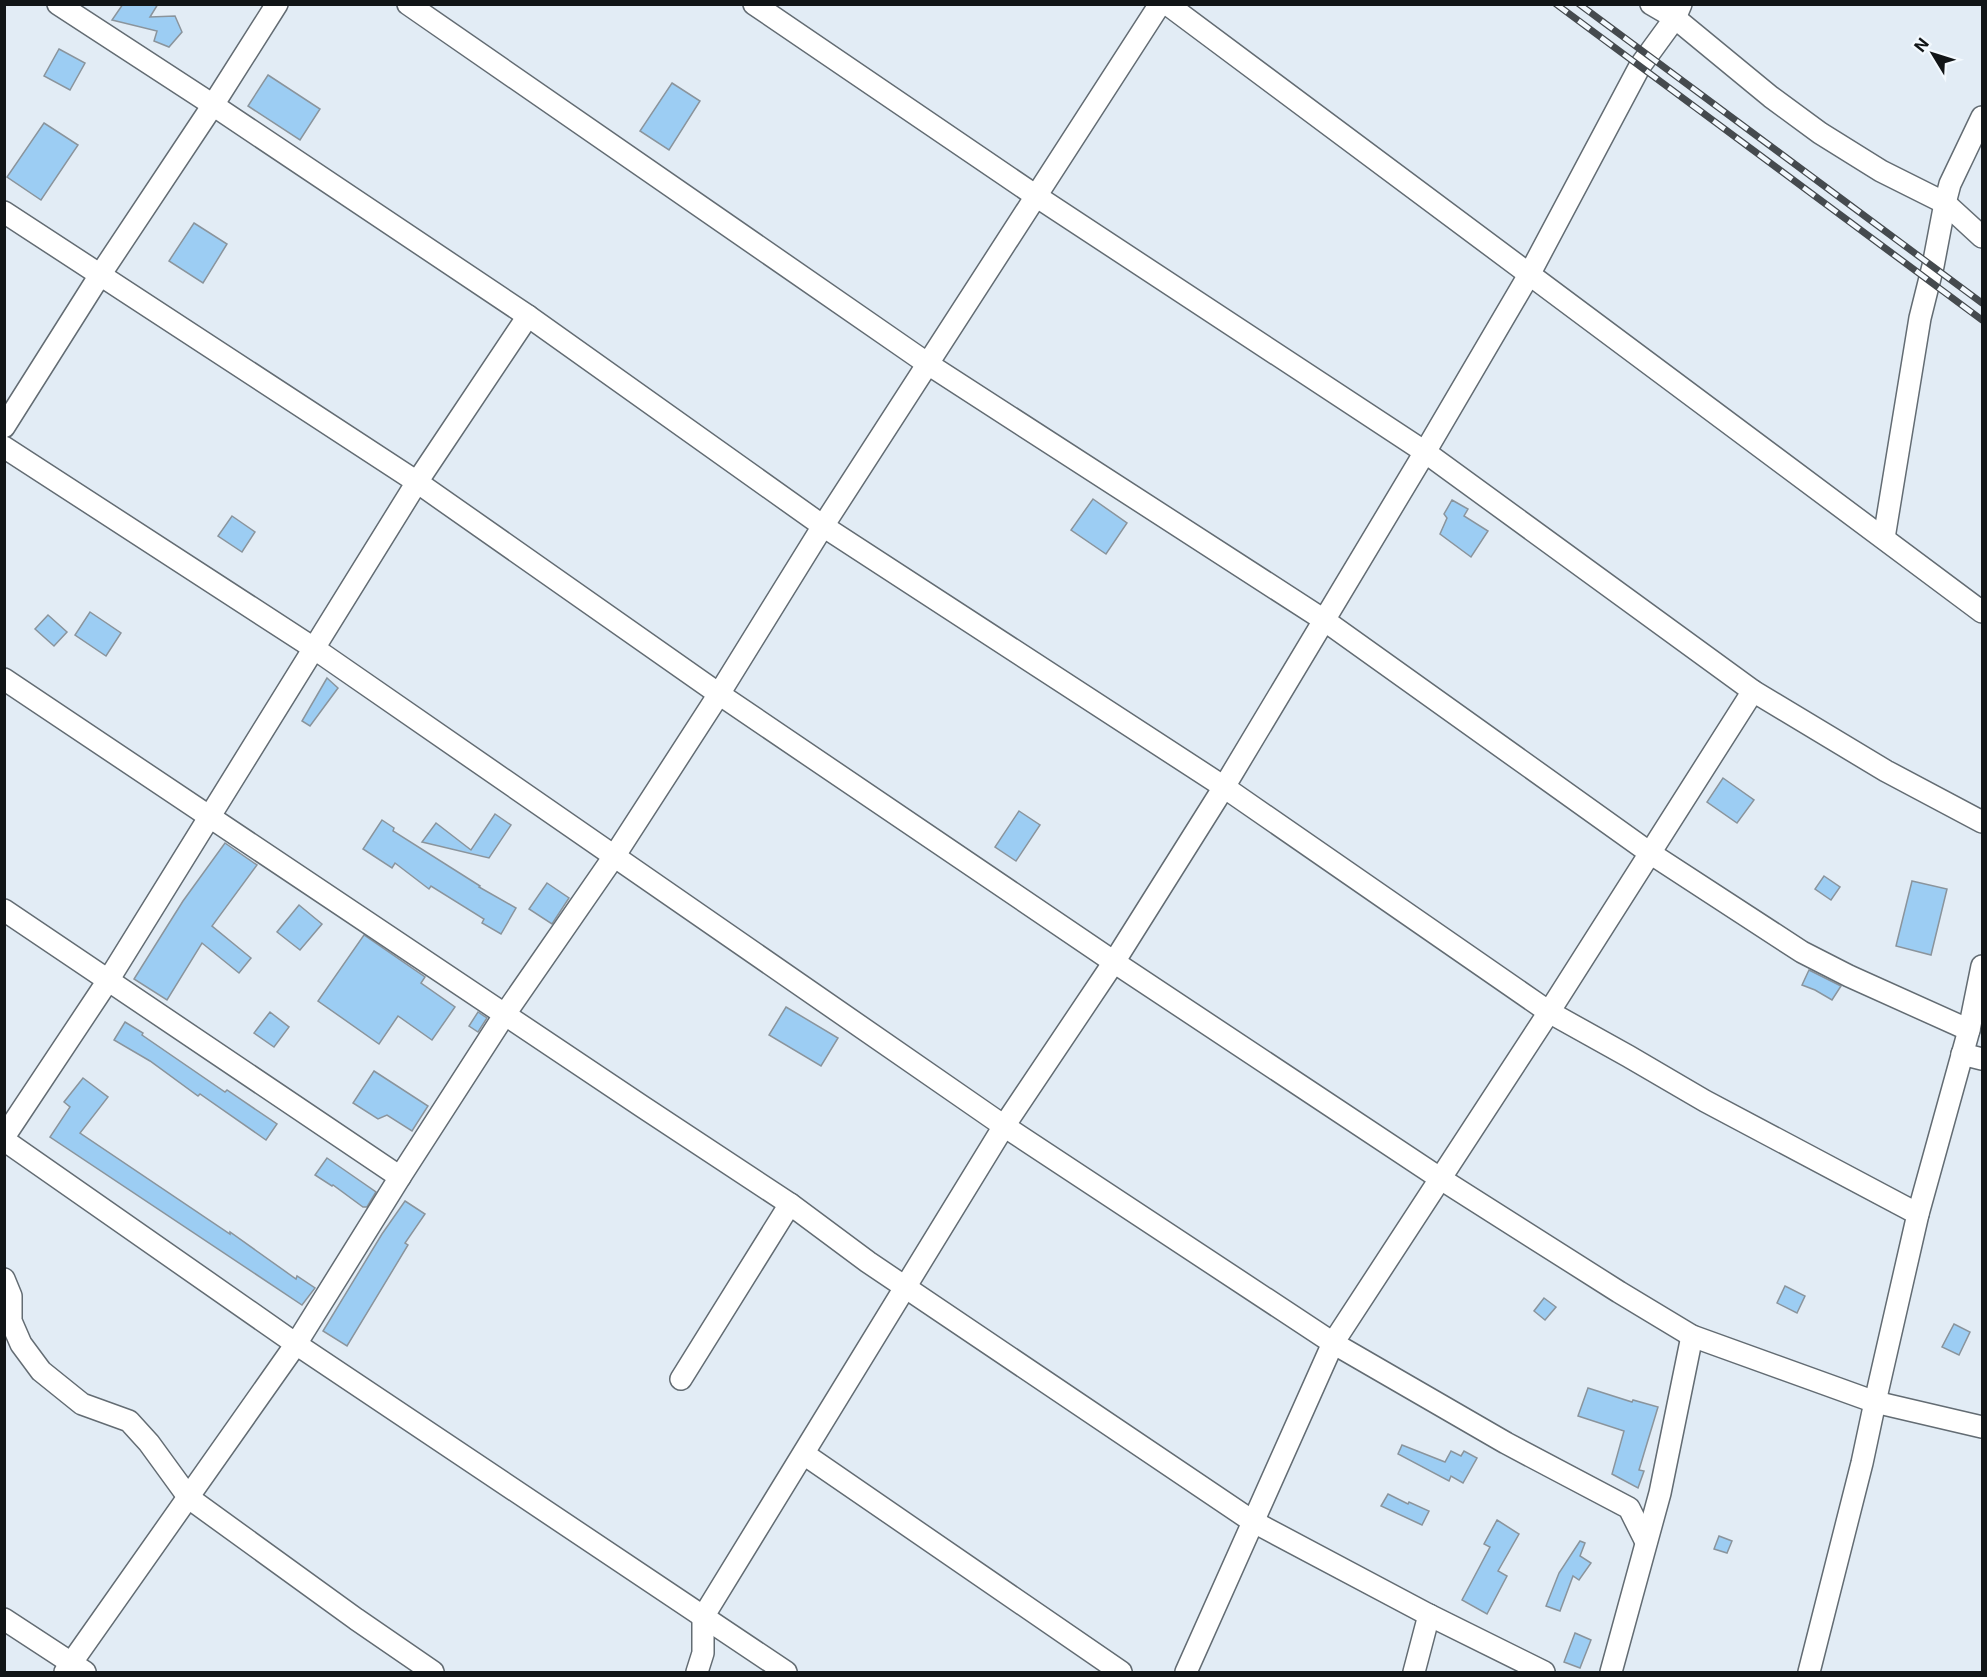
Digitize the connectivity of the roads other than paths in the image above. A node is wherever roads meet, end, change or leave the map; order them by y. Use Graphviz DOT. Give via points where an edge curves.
graph roads {
  1 [pos="58,4"];
  2 [pos="277,4"];
  3 [pos="408,4"];
  4 [pos="754,4"];
  5 [pos="1160,4"];
  6 [pos="1167,4"];
  7 [pos="1651,4"];
  8 [pos="1678,11"];
  9 [pos="213,105"];
  10 [pos="1983,117"];
  11 [pos="1036,196"];
  12 [pos="1945,203"];
  13 [pos="4,212"];
  14 [pos="1983,237"];
  15 [pos="1530,273"];
  16 [pos="100,275"];
  17 [pos="528,316"];
  18 [pos="928,364"];
  19 [pos="4,427"];
  20 [pos="4,447"];
  21 [pos="1425,452"];
  22 [pos="417,482"];
  23 [pos="822,526"];
  24 [pos="1884,538"];
  25 [pos="1983,612"];
  26 [pos="1324,620"];
  27 [pos="315,649"];
  28 [pos="4,679"];
  29 [pos="1753,691"];
  30 [pos="719,694"];
  31 [pos="1224,787"];
  32 [pos="211,817"];
  33 [pos="1983,822"];
  34 [pos="1650,853"];
  35 [pos="615,855"];
  36 [pos="4,910"];
  37 [pos="1114,962"];
  38 [pos="1983,966"];
  39 [pos="109,980"];
  40 [pos="1549,1012"];
  41 [pos="505,1014"];
  42 [pos="1969,1030"];
  43 [pos="1962,1054"];
  44 [pos="1983,1059"];
  45 [pos="1004,1126"];
  46 [pos="4,1138"];
  47 [pos="400,1177"];
  48 [pos="1442,1179"];
  49 [pos="790,1204"];
  50 [pos="1918,1214"];
  51 [pos="4,1279"];
  52 [pos="905,1286"];
  53 [pos="1692,1336"];
  54 [pos="1333,1343"];
  55 [pos="296,1344"];
  56 [pos="681,1379"];
  57 [pos="1875,1402"];
  58 [pos="1983,1427"];
  59 [pos="804,1454"];
  60 [pos="1660,1493"];
  61 [pos="189,1498"];
  62 [pos="1629,1508"];
  63 [pos="1252,1521"];
  64 [pos="1646,1542"];
  65 [pos="1429,1615"];
  66 [pos="703,1617"];
  67 [pos="4,1619"];
  68 [pos="73,1669"];
  69 [pos="433,1672"];
  70 [pos="697,1672"];
  71 [pos="786,1672"];
  72 [pos="1121,1672"];
  73 [pos="1186,1672"];
  74 [pos="1414,1672"];
  75 [pos="1544,1672"];
  76 [pos="1611,1672"];
  77 [pos="1809,1672"];
  1 -- 9 [label="street"];
  2 -- 9 [label="street"];
  3 -- 18 [label="street"];
  4 -- 11 [label="street"];
  5 -- 11 [label="street"];
  6 -- 15 [label="street"];
  7 -- 8 [label="street"];
  8 -- 12 [label="street" via="1771,97 1820,133 1881,171"];
  8 -- 15 [label="street" via="1640,66"];
  9 -- 16 [label="street"];
  9 -- 17 [label="street"];
  10 -- 12 [label="street" via="1950,184"];
  11 -- 18 [label="street"];
  11 -- 21 [label="street"];
  12 -- 14 [label="street"];
  12 -- 24 [label="street" via="1920,318"];
  13 -- 16 [label="street"];
  15 -- 21 [label="street"];
  15 -- 24 [label="street"];
  16 -- 19 [label="street"];
  16 -- 22 [label="street"];
  17 -- 22 [label="street"];
  17 -- 23 [label="street"];
  18 -- 23 [label="street"];
  18 -- 26 [label="street"];
  20 -- 27 [label="street"];
  21 -- 26 [label="street"];
  21 -- 29 [label="street"];
  22 -- 27 [label="street"];
  22 -- 30 [label="street"];
  23 -- 30 [label="street"];
  23 -- 31 [label="street"];
  24 -- 25 [label="street"];
  26 -- 31 [label="street"];
  26 -- 34 [label="street"];
  27 -- 32 [label="street"];
  27 -- 35 [label="street"];
  28 -- 32 [label="street"];
  29 -- 33 [label="street" via="1886,771"];
  29 -- 34 [label="street"];
  30 -- 35 [label="street"];
  30 -- 37 [label="street"];
  31 -- 37 [label="street"];
  31 -- 40 [label="street"];
  32 -- 39 [label="street"];
  32 -- 41 [label="street"];
  34 -- 40 [label="street"];
  34 -- 42 [label="street" via="1802,952"];
  35 -- 41 [label="street"];
  35 -- 45 [label="street"];
  36 -- 39 [label="street"];
  37 -- 45 [label="street"];
  37 -- 48 [label="street"];
  38 -- 42 [label="street"];
  39 -- 46 [label="street"];
  39 -- 47 [label="street"];
  40 -- 48 [label="street"];
  40 -- 50 [label="street" via="1705,1101"];
  41 -- 47 [label="street"];
  41 -- 49 [label="street"];
  42 -- 43 [label="street"];
  43 -- 44 [label="street"];
  43 -- 50 [label="street"];
  45 -- 52 [label="street"];
  45 -- 54 [label="street"];
  46 -- 55 [label="street"];
  47 -- 55 [label="street"];
  48 -- 53 [label="street"];
  48 -- 54 [label="street"];
  49 -- 52 [label="street"];
  49 -- 56 [label="street"];
  50 -- 57 [label="street"];
  51 -- 61 [label="street" via="11,1296 11,1321 40,1371 82,1404 129,1421"];
  52 -- 59 [label="street"];
  52 -- 63 [label="street"];
  53 -- 57 [label="street"];
  53 -- 60 [label="street"];
  54 -- 62 [label="street" via="1506,1443"];
  54 -- 63 [label="street"];
  55 -- 61 [label="street"];
  55 -- 66 [label="street"];
  57 -- 58 [label="street"];
  57 -- 77 [label="street"];
  59 -- 66 [label="street"];
  59 -- 72 [label="street"];
  60 -- 62 [label="street"];
  60 -- 64 [label="street"];
  61 -- 68 [label="street"];
  61 -- 69 [label="street"];
  62 -- 64 [label="street"];
  63 -- 65 [label="street"];
  63 -- 73 [label="street"];
  64 -- 76 [label="street"];
  65 -- 74 [label="street"];
  65 -- 75 [label="street"];
  66 -- 70 [label="street" via="703,1653"];
  66 -- 71 [label="street"];
  67 -- 68 [label="street"];
}
